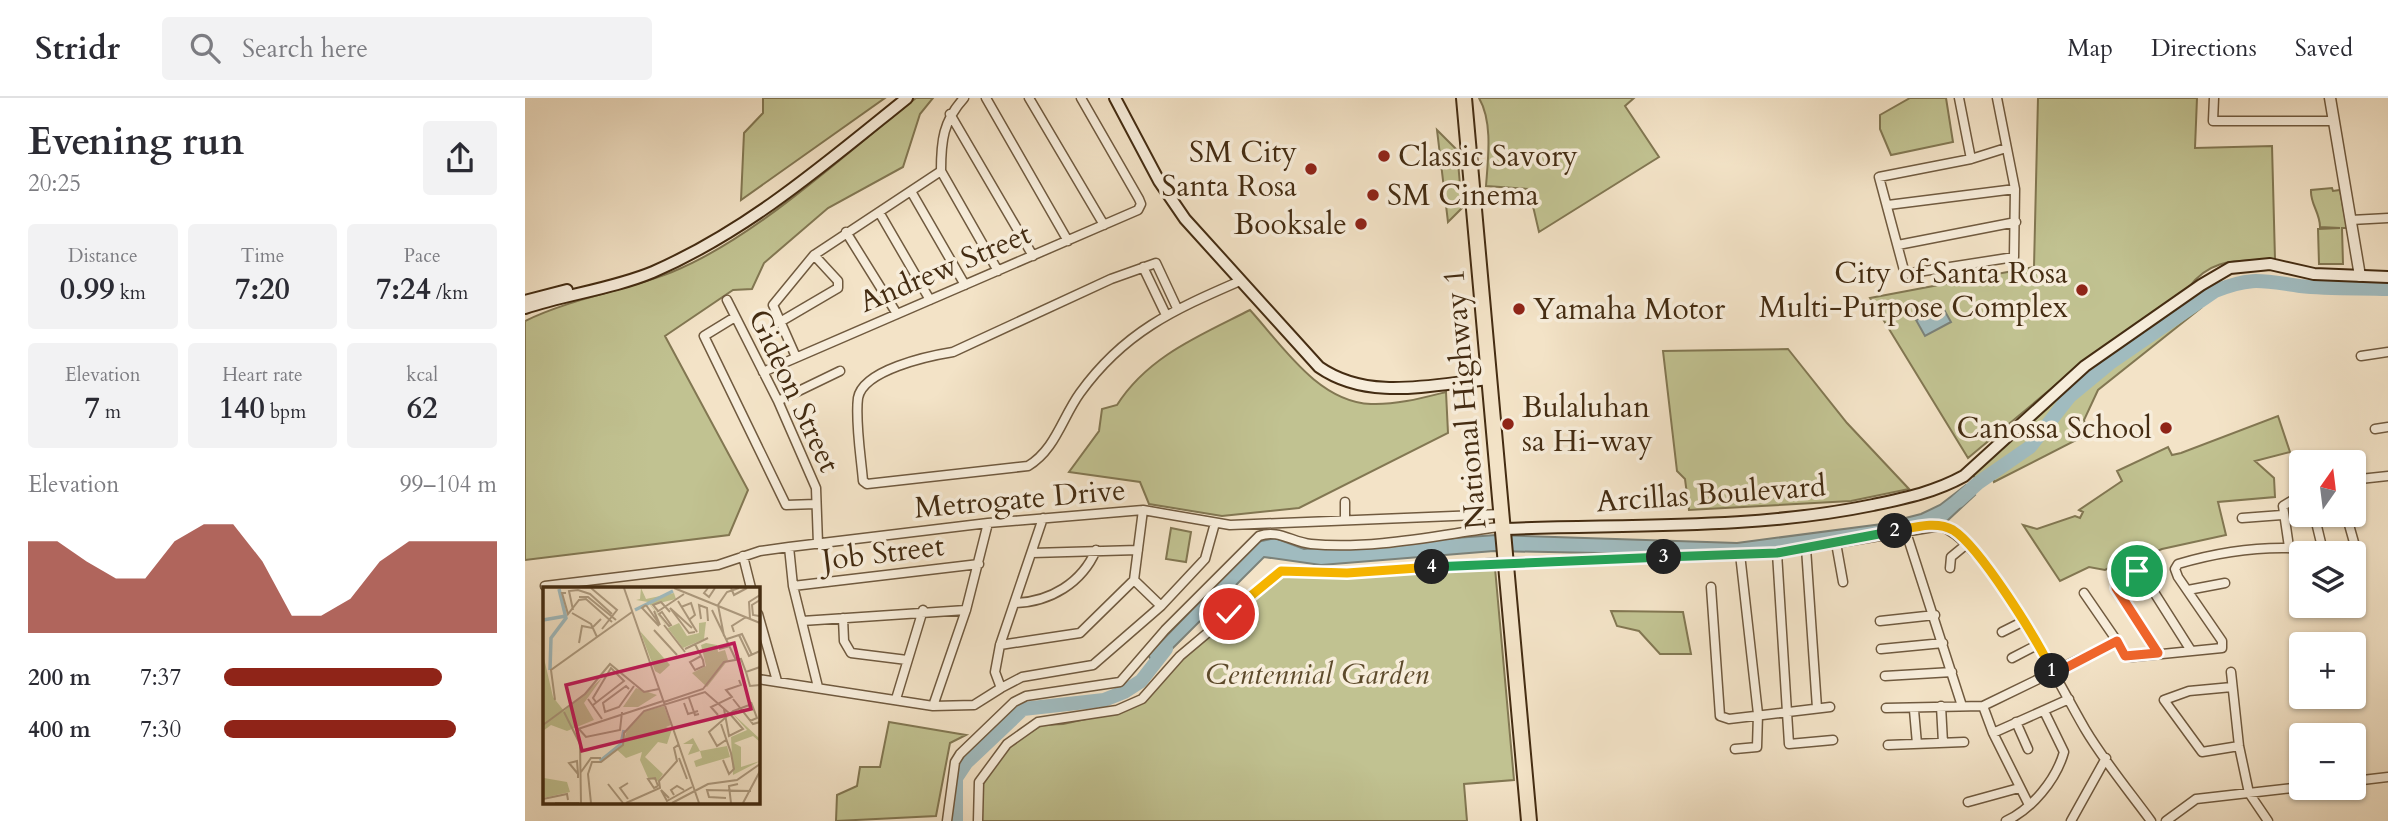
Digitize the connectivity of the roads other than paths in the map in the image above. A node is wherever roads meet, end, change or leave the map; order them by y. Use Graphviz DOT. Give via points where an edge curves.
graph roads {
  1 [pos="899,98"];
  2 [pos="907,98"];
  3 [pos="964,98"];
  4 [pos="986,98"];
  5 [pos="1029,98"];
  6 [pos="1081,98"];
  7 [pos="1115,98"];
  8 [pos="1464,98"];
  9 [pos="1959,98"];
  10 [pos="1997,98"];
  11 [pos="2214,98"];
  12 [pos="2330,98"];
  13 [pos="950,114"];
  14 [pos="2334,121"];
  15 [pos="2007,148"];
  16 [pos="1971,159"];
  17 [pos="941,172"];
  18 [pos="2015,189"];
  19 [pos="912,193"];
  20 [pos="1888,205"];
  21 [pos="879,212"];
  22 [pos="2388,218"];
  23 [pos="2351,220"];
  24 [pos="2016,222"];
  25 [pos="1104,225"];
  26 [pos="846,232"];
  27 [pos="724,234"];
  28 [pos="1067,241"];
  29 [pos="1898,245"];
  30 [pos="814,255"];
  31 [pos="1033,256"];
  32 [pos="1143,267"];
  33 [pos="998,271"];
  34 [pos="2360,276"];
  35 [pos="2388,277"];
  36 [pos="1240,281"];
  37 [pos="965,285"];
  38 [pos="727,300"];
  39 [pos="930,300"];
  40 [pos="525,301"];
  41 [pos="1177,308"];
  42 [pos="525,309"];
  43 [pos="897,314"];
  44 [pos="1166,315"];
  45 [pos="735,317"];
  46 [pos="780,321"];
  47 [pos="2388,352"];
  48 [pos="2361,356"];
  49 [pos="796,357"];
  50 [pos="840,371"];
  51 [pos="763,372"];
  52 [pos="1490,379"];
  53 [pos="778,401"];
  54 [pos="2388,427"];
  55 [pos="2375,429"];
  56 [pos="2388,475"];
  57 [pos="2366,478"];
  58 [pos="1345,502"];
  59 [pos="816,503"];
  60 [pos="2289,503"];
  61 [pos="1143,510"];
  62 [pos="2282,515"];
  63 [pos="1044,518"];
  64 [pos="2242,518"];
  65 [pos="1345,520"];
  66 [pos="988,523"];
  67 [pos="1215,523"];
  68 [pos="1501,523"];
  69 [pos="1905,529"];
  70 [pos="1836,543"];
  71 [pos="1968,543"];
  72 [pos="818,544"];
  73 [pos="789,547"];
  74 [pos="2289,547"];
  75 [pos="1806,548"];
  76 [pos="1096,550"];
  77 [pos="1138,550"];
  78 [pos="1032,553"];
  79 [pos="1777,553"];
  80 [pos="1740,554"];
  81 [pos="743,556"];
  82 [pos="1506,563"];
  83 [pos="979,564"];
  84 [pos="1950,568"];
  85 [pos="1134,580"];
  86 [pos="1843,582"];
  87 [pos="2225,583"];
  88 [pos="552,586"];
  89 [pos="793,586"];
  90 [pos="751,587"];
  91 [pos="1711,587"];
  92 [pos="2188,590"];
  93 [pos="2084,593"];
  94 [pos="1015,603"];
  95 [pos="1161,606"];
  96 [pos="923,610"];
  97 [pos="966,610"];
  98 [pos="1935,615"];
  99 [pos="843,618"];
  100 [pos="802,621"];
  101 [pos="1880,621"];
  102 [pos="2024,621"];
  103 [pos="2002,632"];
  104 [pos="761,638"];
  105 [pos="2117,641"];
  106 [pos="1944,643"];
  107 [pos="2039,643"];
  108 [pos="1000,645"];
  109 [pos="1881,649"];
  110 [pos="2190,649"];
  111 [pos="2158,653"];
  112 [pos="2012,658"];
  113 [pos="908,660"];
  114 [pos="1952,672"];
  115 [pos="2231,672"];
  116 [pos="2054,674"];
  117 [pos="1885,676"];
  118 [pos="759,679"];
  119 [pos="777,681"];
  120 [pos="818,687"];
  121 [pos="2232,687"];
  122 [pos="1002,688"];
  123 [pos="896,699"];
  124 [pos="2069,699"];
  125 [pos="933,706"];
  126 [pos="1941,706"];
  127 [pos="1962,706"];
  128 [pos="1983,706"];
  129 [pos="1817,708"];
  130 [pos="1830,708"];
  131 [pos="1886,708"];
  132 [pos="1786,710"];
  133 [pos="1914,710"];
  134 [pos="2044,711"];
  135 [pos="1758,713"];
  136 [pos="2016,722"];
  137 [pos="1993,733"];
  138 [pos="1833,740"];
  139 [pos="1964,742"];
  140 [pos="1943,743"];
  141 [pos="1917,744"];
  142 [pos="1888,745"];
  143 [pos="2239,746"];
  144 [pos="1735,749"];
  145 [pos="2028,749"];
  146 [pos="2106,758"];
  147 [pos="2388,777"];
  148 [pos="2366,780"];
  149 [pos="2289,788"];
  150 [pos="2019,789"];
  151 [pos="2249,793"];
  152 [pos="1968,802"];
  153 [pos="2029,804"];
  154 [pos="947,821"];
  155 [pos="978,821"];
  156 [pos="1528,821"];
  157 [pos="2006,821"];
  158 [pos="2071,821"];
  159 [pos="2151,821"];
  160 [pos="2166,821"];
  161 [pos="2268,821"];
  1 -- 27 [label="main road"];
  2 -- 27 [label="main road" via="775,204"];
  3 -- 13 [label="street"];
  4 -- 28 [label="street"];
  5 -- 25 [label="street"];
  6 -- 25 [label="street, Andrew Street" via="1141,204 1138,210"];
  7 -- 36 [label="main road" via="1171,199"];
  8 -- 52 [label="highway, National Highway 1"];
  9 -- 16 [label="street"];
  10 -- 15 [label="street"];
  11 -- 14 [label="street" via="2213,121"];
  12 -- 14 [label="street"];
  13 -- 17 [label="street" via="941,137"];
  13 -- 31 [label="street"];
  14 -- 23 [label="street"];
  15 -- 16 [label="street"];
  15 -- 18 [label="street"];
  16 -- 20 [label="street" via="1879,177"];
  17 -- 19 [label="street"];
  17 -- 33 [label="street"];
  18 -- 20 [label="street"];
  18 -- 24 [label="street"];
  19 -- 21 [label="street"];
  19 -- 37 [label="street"];
  20 -- 29 [label="street"];
  21 -- 26 [label="street"];
  21 -- 39 [label="street"];
  22 -- 23 [label="street"];
  23 -- 34 [label="street"];
  24 -- 29 [label="street"];
  24 -- 29 [label="street" via="2014,257 1905,274"];
  25 -- 28 [label="street, Andrew Street"];
  26 -- 30 [label="street"];
  26 -- 43 [label="street"];
  27 -- 40 [label="main road" via="645,270"];
  27 -- 42 [label="main road" via="651,273"];
  28 -- 31 [label="street, Andrew Street"];
  30 -- 46 [label="street" via="773,305"];
  30 -- 46 [label="street" via="839,286"];
  31 -- 33 [label="street, Andrew Street"];
  32 -- 41 [label="street" via="1159,266"];
  32 -- 44 [label="street"];
  32 -- 44 [label="street" via="953,352 926,356 871,379 858,397 863,481 1028,466 1044,457 1095,374 1134,334"];
  33 -- 37 [label="street, Andrew Street"];
  34 -- 35 [label="main road, Arcillas Boulevard"];
  34 -- 68 [label="main road, Arcillas Boulevard" via="2314,274 2270,264 2230,268 2085,366 1964,476 1929,492 1782,519"];
  36 -- 41 [label="street"];
  36 -- 52 [label="main road" via="1306,355 1346,383 1374,389"];
  37 -- 39 [label="street, Andrew Street"];
  38 -- 45 [label="street, Gideon Street"];
  39 -- 43 [label="street, Andrew Street"];
  41 -- 44 [label="street"];
  43 -- 49 [label="street, Andrew Street"];
  45 -- 51 [label="street, Gideon Street"];
  45 -- 59 [label="street" via="704,336 786,505"];
  46 -- 49 [label="street"];
  47 -- 48 [label="street"];
  49 -- 51 [label="street, Andrew Street"];
  50 -- 53 [label="street"];
  51 -- 53 [label="street, Gideon Street"];
  52 -- 68 [label="highway, National Highway 1"];
  53 -- 59 [label="street, Gideon Street" via="816,488"];
  54 -- 55 [label="street"];
  56 -- 57 [label="street"];
  58 -- 65 [label="street"];
  59 -- 72 [label="street, Gideon Street"];
  60 -- 62 [label="street" via="2284,504"];
  61 -- 63 [label="street, Metrogate Drive"];
  61 -- 67 [label="street, Metrogate Drive"];
  61 -- 77 [label="street"];
  62 -- 64 [label="street"];
  62 -- 74 [label="street"];
  63 -- 66 [label="street, Metrogate Drive"];
  63 -- 78 [label="street"];
  65 -- 67 [label="street, Metrogate Drive"];
  65 -- 68 [label="street, Metrogate Drive"];
  66 -- 72 [label="street, Metrogate Drive"];
  66 -- 83 [label="street"];
  67 -- 95 [label="street" via="1205,559"];
  68 -- 82 [label="highway, National Highway 1"];
  68 -- 154 [label="street" via="1415,539 1351,543 1313,544 1273,532 1259,536 1120,682 1039,692 1014,702 955,762"];
  69 -- 70 [label="street"];
  69 -- 71 [label="street" via="1940,526"];
  69 -- 98 [label="street"];
  70 -- 75 [label="street"];
  70 -- 86 [label="street"];
  71 -- 84 [label="street" via="1951,556"];
  71 -- 102 [label="street"];
  72 -- 73 [label="street, Metrogate Drive"];
  73 -- 81 [label="street, Metrogate Drive"];
  73 -- 89 [label="street"];
  74 -- 92 [label="street" via="2229,551 2178,564 2175,569"];
  75 -- 79 [label="street"];
  75 -- 129 [label="street"];
  76 -- 77 [label="street"];
  76 -- 78 [label="street"];
  76 -- 94 [label="street" via="1090,565 1054,596"];
  77 -- 85 [label="street"];
  78 -- 94 [label="street"];
  79 -- 80 [label="street"];
  79 -- 132 [label="street"];
  80 -- 82 [label="street"];
  80 -- 135 [label="street"];
  81 -- 88 [label="street, Metrogate Drive" via="717,565"];
  81 -- 90 [label="street"];
  82 -- 155 [label="street" via="1347,573 1277,572 1180,656 1142,699 1117,710 1038,722 1007,744 979,782"];
  82 -- 156 [label="highway, National Highway 1"];
  83 -- 89 [label="street, Job Street"];
  83 -- 97 [label="street"];
  85 -- 95 [label="street"];
  85 -- 108 [label="street" via="1080,633"];
  87 -- 92 [label="street"];
  89 -- 100 [label="street"];
  91 -- 135 [label="street" via="1720,716 1729,719"];
  92 -- 110 [label="street" via="2227,650"];
  93 -- 105 [label="street"];
  94 -- 108 [label="street"];
  95 -- 122 [label="street" via="1093,665 1022,677"];
  96 -- 97 [label="street"];
  96 -- 99 [label="street"];
  96 -- 113 [label="street"];
  97 -- 125 [label="street"];
  98 -- 101 [label="street"];
  98 -- 106 [label="street"];
  99 -- 100 [label="street"];
  99 -- 113 [label="street" via="844,641 851,653"];
  100 -- 120 [label="street"];
  102 -- 103 [label="street"];
  102 -- 107 [label="street"];
  104 -- 119 [label="street"];
  105 -- 111 [label="street" via="2125,656"];
  105 -- 116 [label="street"];
  106 -- 109 [label="street"];
  106 -- 114 [label="street"];
  107 -- 112 [label="street"];
  107 -- 116 [label="street"];
  108 -- 122 [label="street" via="995,673"];
  110 -- 111 [label="street"];
  110 -- 111 [label="street" via="2145,578 2137,571 2128,572 2118,578 2116,588"];
  113 -- 123 [label="street"];
  114 -- 117 [label="street"];
  114 -- 127 [label="street"];
  115 -- 121 [label="street"];
  116 -- 124 [label="street"];
  116 -- 128 [label="street"];
  118 -- 119 [label="street"];
  119 -- 120 [label="street"];
  120 -- 123 [label="street"];
  121 -- 143 [label="street"];
  121 -- 143 [label="street" via="2189,691 2164,700 2202,752"];
  122 -- 125 [label="street" via="974,705"];
  123 -- 125 [label="street"];
  124 -- 134 [label="street"];
  124 -- 146 [label="street"];
  126 -- 127 [label="street"];
  126 -- 133 [label="street"];
  126 -- 140 [label="street"];
  127 -- 128 [label="street"];
  128 -- 137 [label="street"];
  129 -- 130 [label="street"];
  129 -- 132 [label="street"];
  131 -- 133 [label="street"];
  132 -- 135 [label="street"];
  132 -- 138 [label="street" via="1789,744"];
  133 -- 141 [label="street"];
  134 -- 136 [label="street"];
  134 -- 153 [label="street" via="2064,752 2052,779"];
  135 -- 144 [label="street" via="1757,747"];
  136 -- 137 [label="street"];
  136 -- 145 [label="street"];
  137 -- 150 [label="street"];
  139 -- 140 [label="street"];
  140 -- 141 [label="street"];
  141 -- 142 [label="street"];
  143 -- 151 [label="street"];
  146 -- 158 [label="street"];
  146 -- 159 [label="street"];
  147 -- 148 [label="street"];
  149 -- 151 [label="street"];
  150 -- 152 [label="street"];
  150 -- 153 [label="street"];
  151 -- 160 [label="street" via="2196,799"];
  151 -- 161 [label="street"];
  153 -- 157 [label="street"];
}
